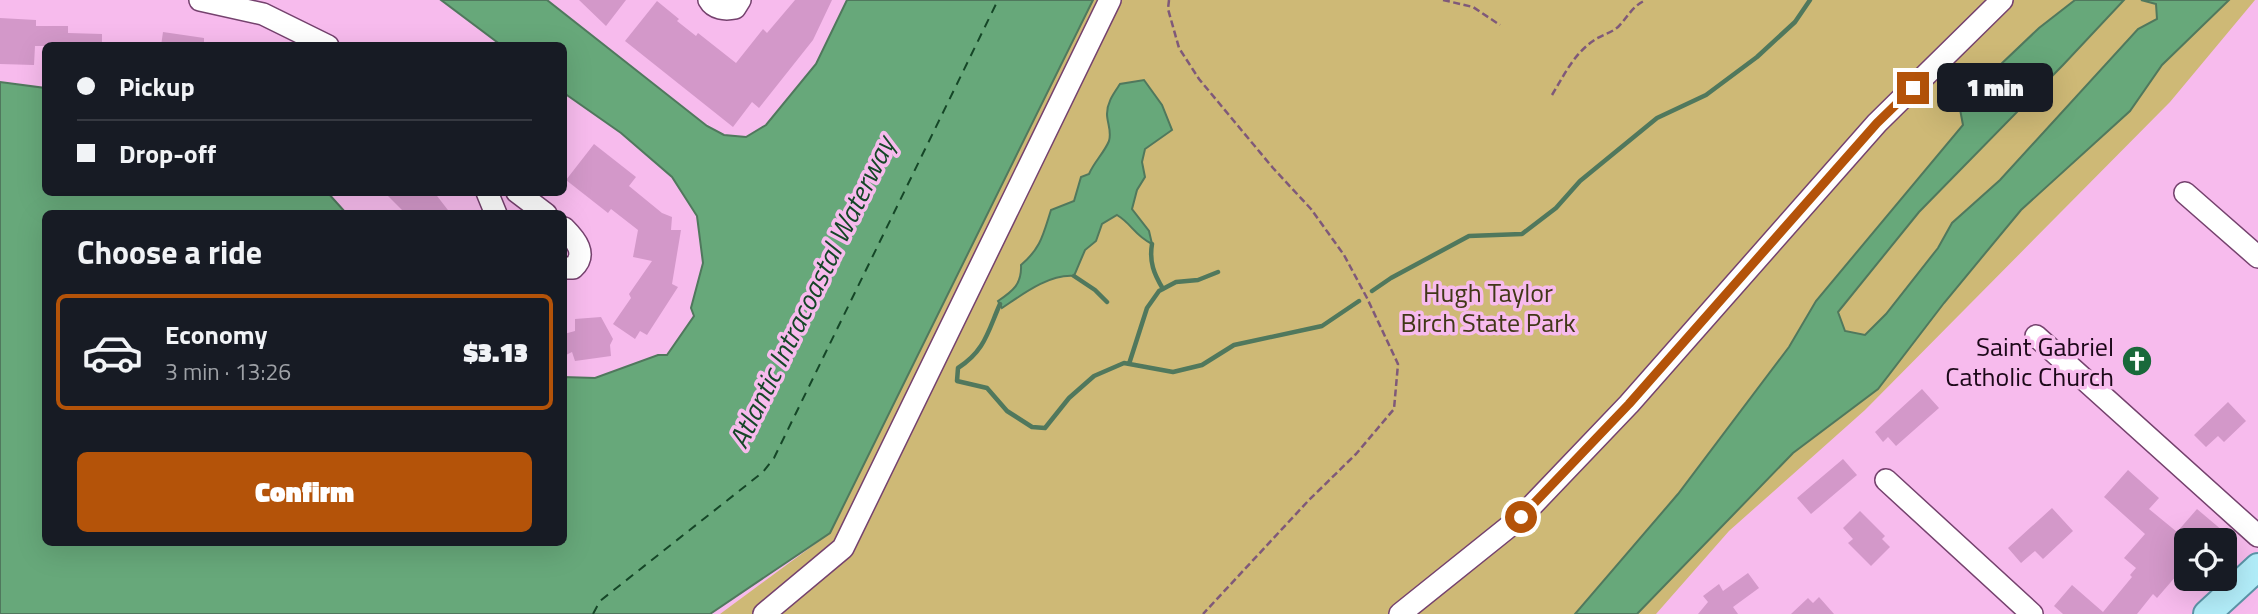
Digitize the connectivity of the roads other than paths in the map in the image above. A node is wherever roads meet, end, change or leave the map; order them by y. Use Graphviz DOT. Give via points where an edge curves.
graph roads {
  1 [pos="201,0"];
  2 [pos="709,0"];
  3 [pos="740,0"];
  4 [pos="1110,0"];
  5 [pos="2002,0"];
  6 [pos="320,42"];
  7 [pos="2185,193"];
  8 [pos="522,196"];
  9 [pos="541,210"];
  10 [pos="567,231"];
  11 [pos="2258,257"];
  12 [pos="567,268"];
  13 [pos="2036,336"];
  14 [pos="1886,480"];
  15 [pos="2258,536"];
  16 [pos="2258,567"];
  17 [pos="764,614"];
  18 [pos="1400,614"];
  19 [pos="2032,614"];
  20 [pos="2207,614"];
  1 -- 6 [label="street" via="263,14"];
  2 -- 3 [label="street" via="728,10"];
  4 -- 17 [label="street" via="843,548"];
  5 -- 18 [label="street" via="1877,123 1629,404 1521,517"];
  7 -- 11 [label="street"];
  8 -- 9 [label="street"];
  10 -- 12 [label="street" via="581,255 573,268"];
  13 -- 15 [label="street"];
  14 -- 19 [label="street"];
  16 -- 20 [label="main road"];
}
